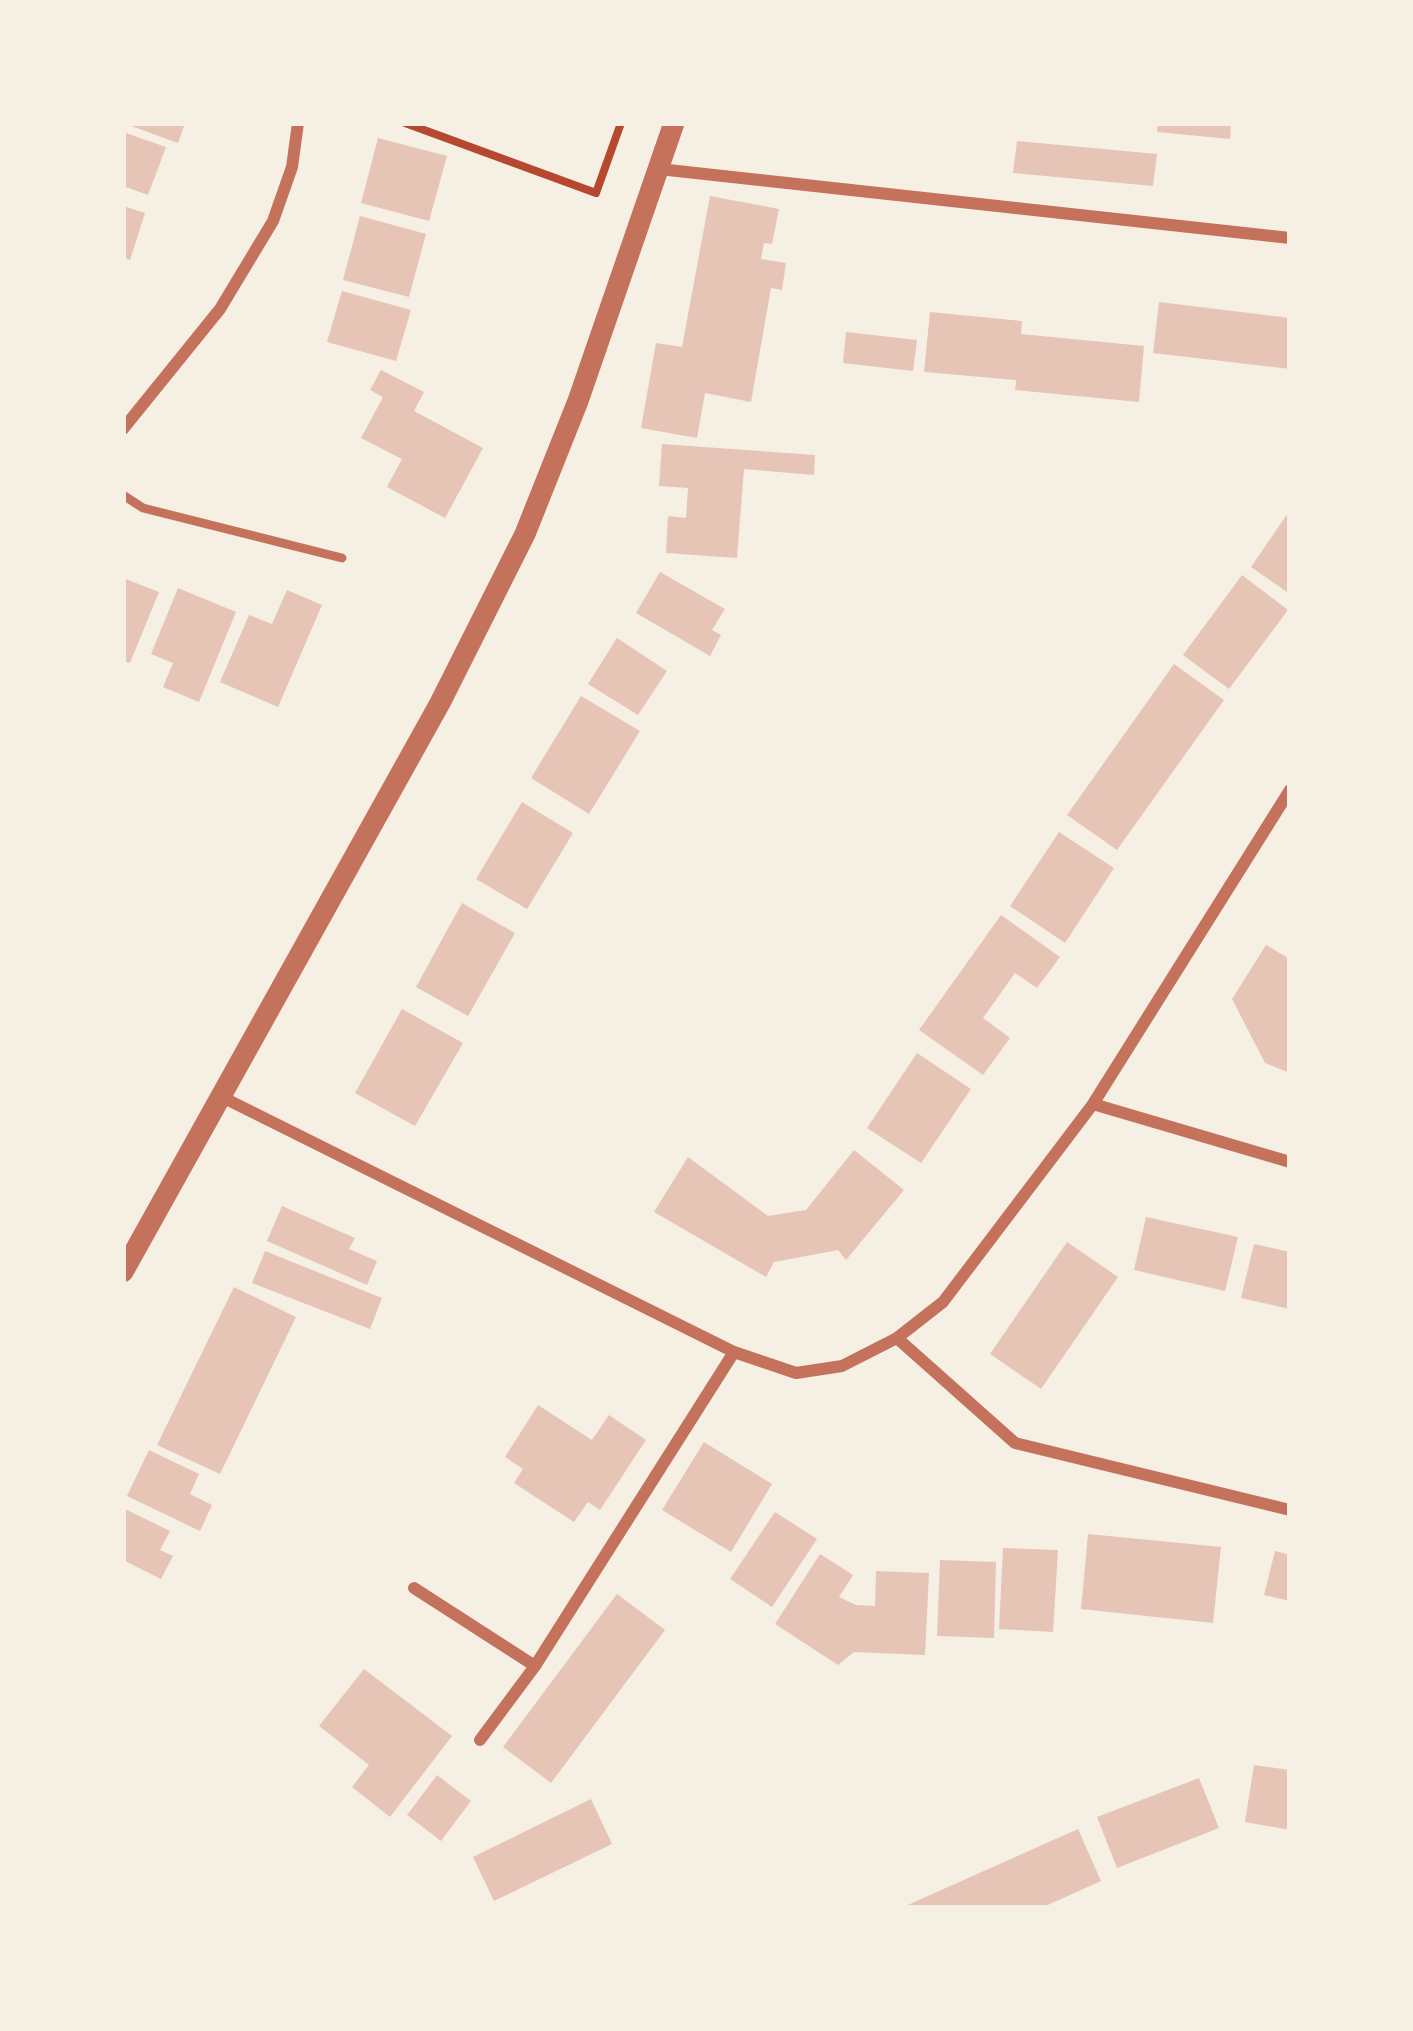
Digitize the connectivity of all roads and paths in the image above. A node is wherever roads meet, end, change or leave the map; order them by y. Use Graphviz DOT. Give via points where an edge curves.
graph roads {
  1 [pos="298,123"];
  2 [pos="405,123"];
  3 [pos="621,123"];
  4 [pos="674,123"];
  5 [pos="659,170"];
  6 [pos="1290,238"];
  7 [pos="123,429"];
  8 [pos="123,495"];
  9 [pos="342,558"];
  10 [pos="1290,790"];
  11 [pos="220,1096"];
  12 [pos="1093,1105"];
  13 [pos="1290,1162"];
  14 [pos="123,1272"];
  15 [pos="897,1338"];
  16 [pos="734,1352"];
  17 [pos="1290,1510"];
  18 [pos="414,1588"];
  19 [pos="535,1666"];
  20 [pos="480,1740"];
  1 -- 7 [label="street" via="273,221 220,309"];
  2 -- 3 [label="path" via="596,193"];
  4 -- 5 [label="street"];
  5 -- 6 [label="street"];
  5 -- 11 [label="street" via="525,534"];
  8 -- 9 [label="lane" via="143,508"];
  10 -- 12 [label="street"];
  11 -- 14 [label="street"];
  11 -- 16 [label="street"];
  12 -- 13 [label="street"];
  12 -- 15 [label="street" via="943,1301"];
  15 -- 16 [label="street" via="842,1366 796,1373"];
  15 -- 17 [label="street" via="1015,1443"];
  16 -- 19 [label="street"];
  18 -- 19 [label="street"];
  19 -- 20 [label="street"];
}
